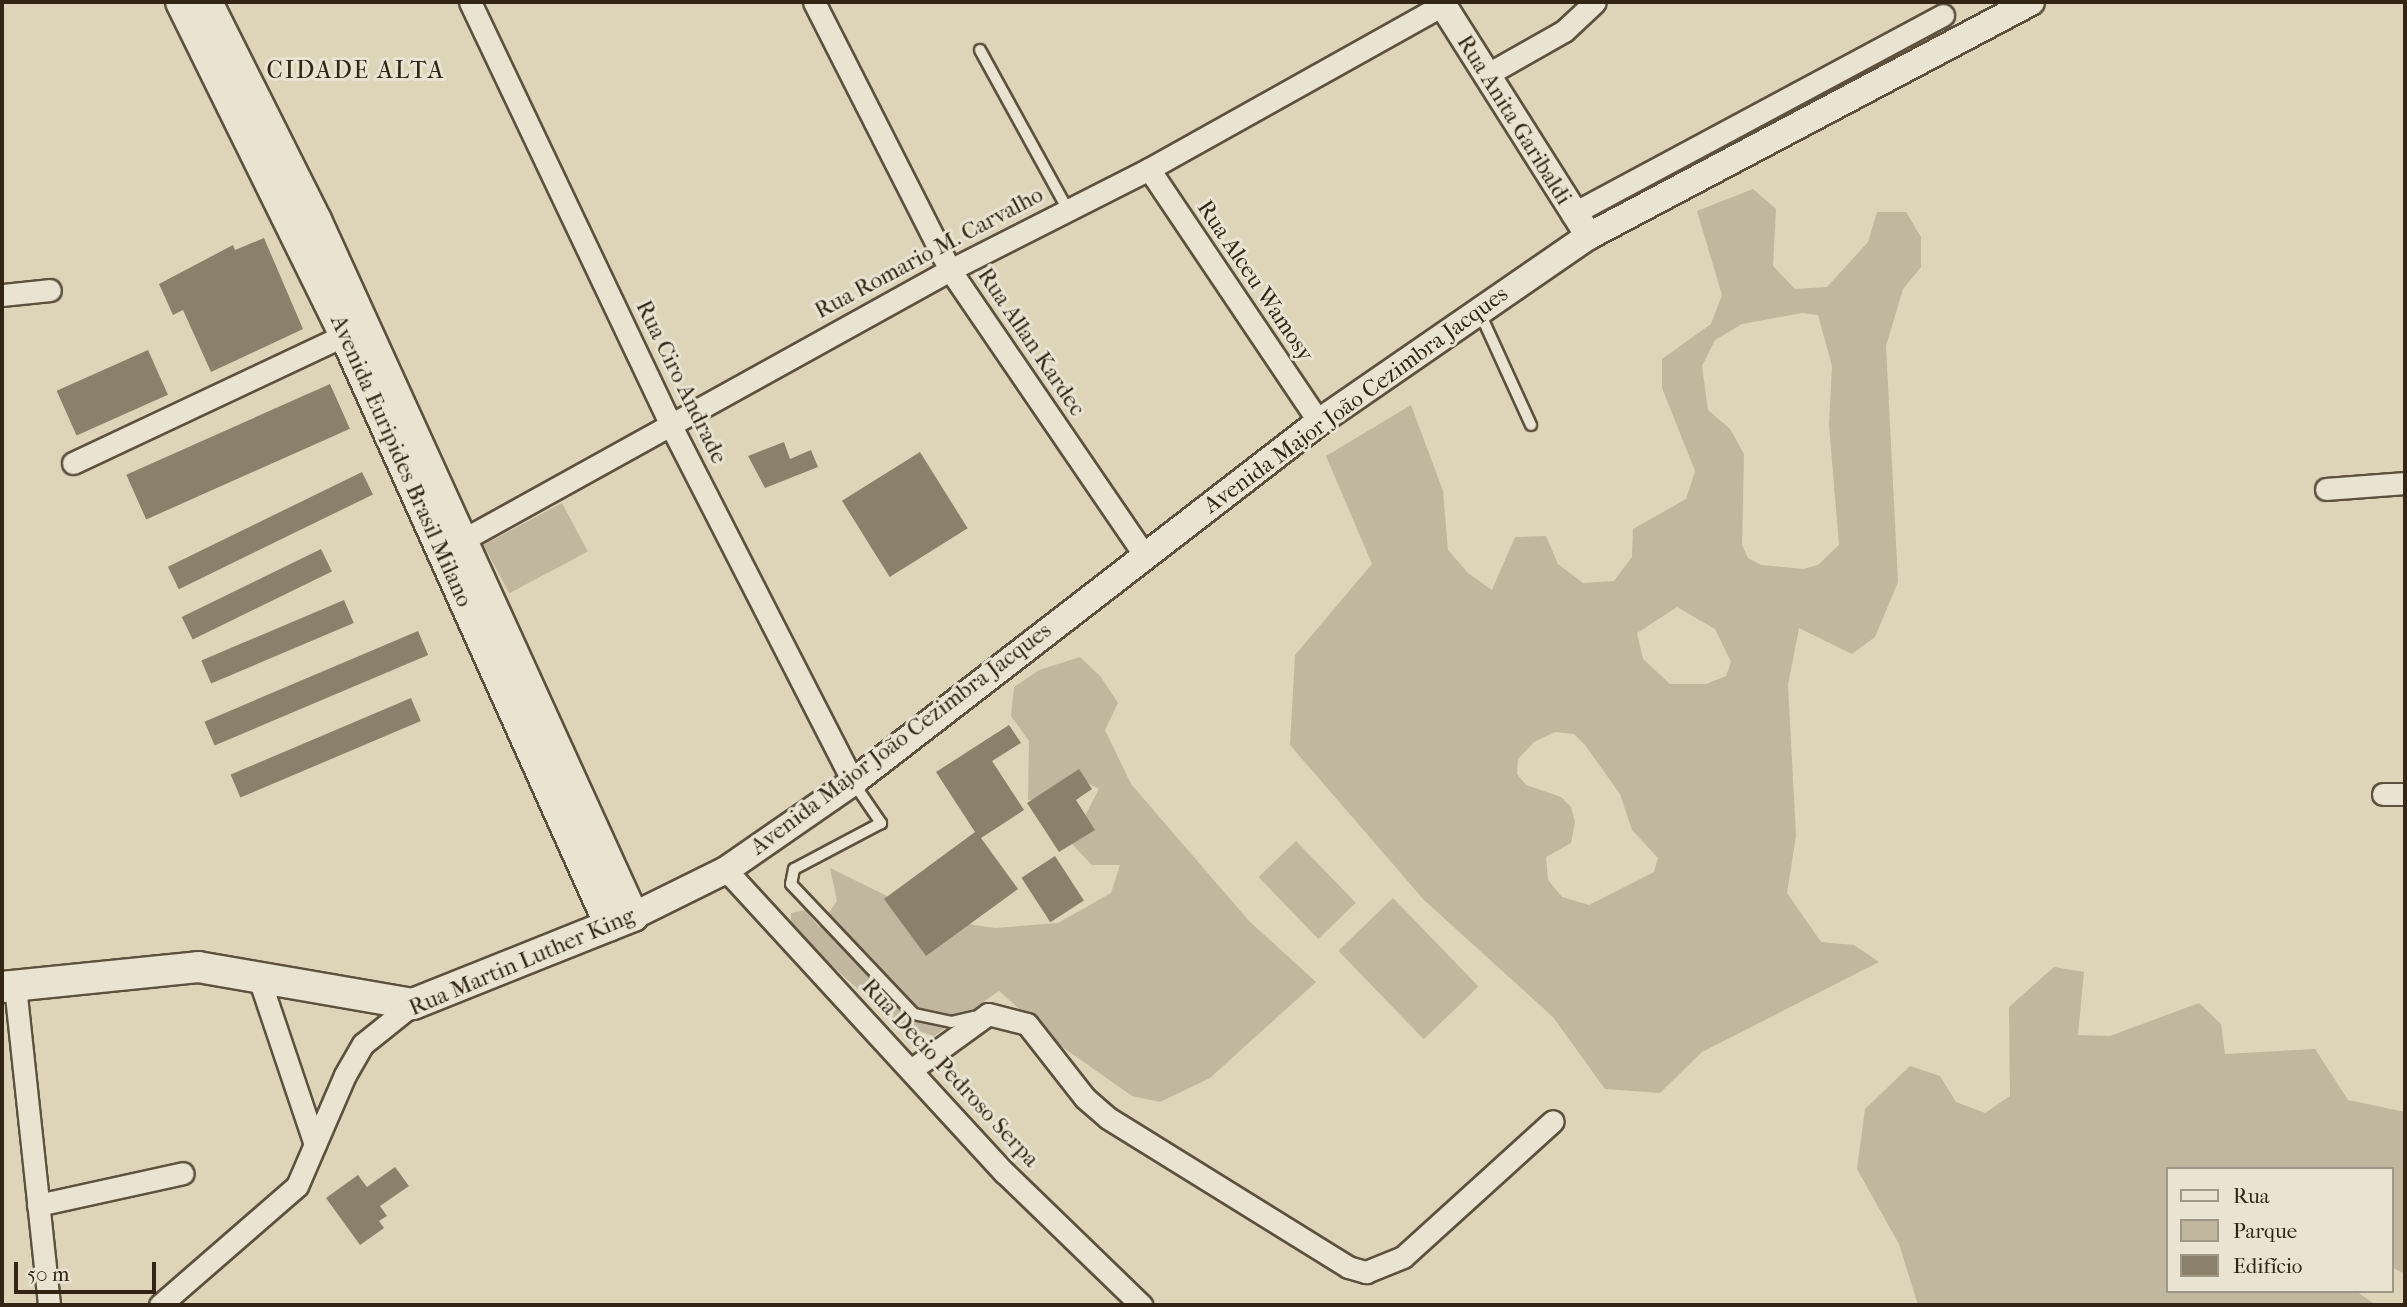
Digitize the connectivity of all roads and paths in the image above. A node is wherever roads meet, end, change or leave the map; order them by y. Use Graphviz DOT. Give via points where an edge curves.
graph roads {
  1 [pos="181,2"];
  2 [pos="207,2"];
  3 [pos="470,2"];
  4 [pos="814,2"];
  5 [pos="1595,2"];
  6 [pos="2031,2"];
  7 [pos="1442,4"];
  8 [pos="1940,8"];
  9 [pos="1956,41"];
  10 [pos="980,50"];
  11 [pos="1488,74"];
  12 [pos="1149,169"];
  13 [pos="1067,208"];
  14 [pos="1572,214"];
  15 [pos="305,225"];
  16 [pos="1589,236"];
  17 [pos="950,270"];
  18 [pos="50,290"];
  19 [pos="2,295"];
  20 [pos="1479,310"];
  21 [pos="345,335"];
  22 [pos="1319,422"];
  23 [pos="670,424"];
  24 [pos="1531,425"];
  25 [pos="407,449"];
  26 [pos="73,463"];
  27 [pos="2405,484"];
  28 [pos="2326,489"];
  29 [pos="453,545"];
  30 [pos="1144,554"];
  31 [pos="853,782"];
  32 [pos="2383,794"];
  33 [pos="2405,794"];
  34 [pos="726,870"];
  35 [pos="621,920"];
  36 [pos="259,978"];
  37 [pos="8,986"];
  38 [pos="413,1004"];
  39 [pos="988,1014"];
  40 [pos="911,1070"];
  41 [pos="1553,1121"];
  42 [pos="314,1144"];
  43 [pos="183,1173"];
  44 [pos="38,1205"];
  45 [pos="49,1305"];
  46 [pos="160,1305"];
  47 [pos="1141,1305"];
  1 -- 15 [label="main road, Avenida Euripides Brasil Milano"];
  2 -- 15 [label="main road, Avenida Euripides Brasil Milano"];
  3 -- 23 [label="street, Rua Ciro Andrade"];
  4 -- 17 [label="street, Rua Allan Kardec"];
  5 -- 11 [label="street" via="1564,31"];
  6 -- 9 [label="street, Avenida Major João Cezimbra Jacques"];
  7 -- 11 [label="street, Rua Anita Garibaldi"];
  7 -- 12 [label="street, Rua Romario M. Carvalho"];
  8 -- 9 [label="street"];
  8 -- 14 [label="street"];
  9 -- 16 [label="street, Avenida Major João Cezimbra Jacques"];
  10 -- 13 [label="lane"];
  11 -- 14 [label="street, Rua Anita Garibaldi"];
  12 -- 13 [label="street, Rua Romario M. Carvalho"];
  12 -- 22 [label="street, Rua Alceu Wamosy"];
  13 -- 17 [label="street, Rua Romario M. Carvalho"];
  14 -- 16 [label="street, Rua Anita Garibaldi"];
  15 -- 21 [label="main road, Avenida Euripides Brasil Milano"];
  15 -- 25 [label="main road, Avenida Euripides Brasil Milano"];
  16 -- 20 [label="street, Avenida Major João Cezimbra Jacques"];
  17 -- 23 [label="street, Rua Romario M. Carvalho"];
  17 -- 30 [label="street, Rua Allan Kardec"];
  18 -- 19 [label="street"];
  20 -- 22 [label="street, Avenida Major João Cezimbra Jacques"];
  20 -- 24 [label="lane"];
  21 -- 25 [label="main road, Avenida Euripides Brasil Milano"];
  21 -- 26 [label="street"];
  22 -- 30 [label="street, Avenida Major João Cezimbra Jacques"];
  23 -- 29 [label="street, Rua Romario M. Carvalho"];
  23 -- 31 [label="street, Rua Ciro Andrade"];
  25 -- 29 [label="main road, Avenida Euripides Brasil Milano"];
  27 -- 28 [label="street"];
  29 -- 35 [label="main road, Avenida Euripides Brasil Milano"];
  30 -- 31 [label="street, Avenida Major João Cezimbra Jacques"];
  31 -- 34 [label="street, Avenida Major João Cezimbra Jacques"];
  31 -- 39 [label="lane" via="881,823 794,869 790,884 914,1014 951,1023"];
  32 -- 33 [label="street"];
  34 -- 35 [label="street, Rua Martin Luther King"];
  34 -- 40 [label="street, Rua Decio Pedroso Serpa"];
  35 -- 38 [label="main road, Rua Martin Luther King"];
  36 -- 37 [label="main road" via="198,967"];
  36 -- 38 [label="main road"];
  36 -- 42 [label="street"];
  37 -- 44 [label="street"];
  38 -- 42 [label="street, Rua Martin Luther King" via="363,1044"];
  39 -- 40 [label="street"];
  39 -- 41 [label="street" via="1027,1024 1085,1098 1108,1118 1348,1267 1366,1272 1403,1257"];
  40 -- 47 [label="street, Rua Decio Pedroso Serpa" via="1005,1174"];
  42 -- 46 [label="street, Rua Martin Luther King" via="309,1167 297,1186"];
  43 -- 44 [label="street"];
  44 -- 45 [label="street"];
}
